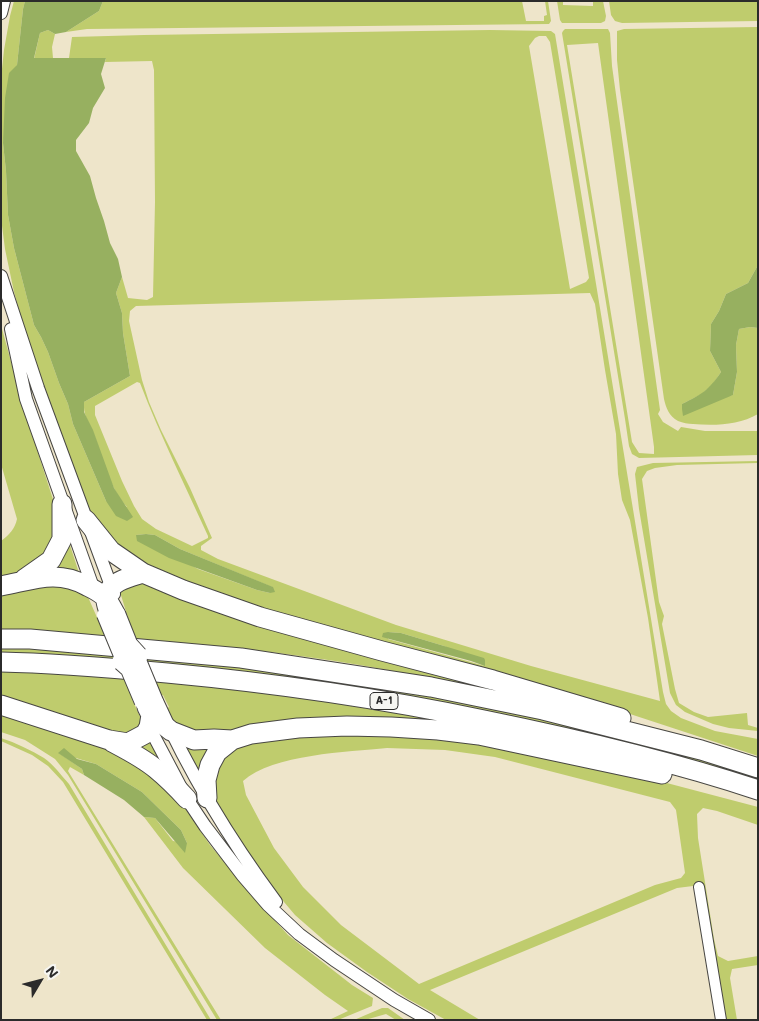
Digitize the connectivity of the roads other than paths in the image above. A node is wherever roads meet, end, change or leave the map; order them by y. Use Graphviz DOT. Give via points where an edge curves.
graph roads {
  1 [pos="4,1"];
  2 [pos="1,13"];
  3 [pos="1,276"];
  4 [pos="1,282"];
  5 [pos="62,504"];
  6 [pos="86,520"];
  7 [pos="143,573"];
  8 [pos="10,585"];
  9 [pos="108,605"];
  10 [pos="1,639"];
  11 [pos="1,662"];
  12 [pos="1,705"];
  13 [pos="148,708"];
  14 [pos="171,731"];
  15 [pos="109,740"];
  16 [pos="232,740"];
  17 [pos="701,750"];
  18 [pos="758,768"];
  19 [pos="758,790"];
  20 [pos="207,798"];
  21 [pos="758,798"];
  22 [pos="187,799"];
  23 [pos="699,887"];
  24 [pos="334,960"];
  25 [pos="429,1020"];
  26 [pos="721,1020"];
  1 -- 2 [label="street"];
  3 -- 6 [label="street"];
  4 -- 5 [label="street" via="26,399"];
  5 -- 8 [label="highway" via="62,539 52,560"];
  5 -- 9 [label="street"];
  6 -- 7 [label="highway" via="111,551"];
  6 -- 9 [label="street"];
  7 -- 9 [label="highway" via="121,580"];
  7 -- 17 [label="highway" via="260,617 600,711 656,729"];
  8 -- 9 [label="highway" via="60,576 77,580"];
  9 -- 13 [label="highway, bridge" via="128,644 130,668"];
  10 -- 17 [label="highway, A-1" via="241,658 431,687 543,710"];
  11 -- 19 [label="highway, A-1" via="236,680 418,706 622,750"];
  12 -- 15 [label="highway"];
  13 -- 14 [label="highway"];
  13 -- 15 [label="highway" via="145,734 128,743"];
  13 -- 22 [label="street"];
  14 -- 16 [label="highway" via="194,740"];
  14 -- 20 [label="street"];
  15 -- 22 [label="highway" via="154,768"];
  16 -- 20 [label="highway" via="217,752 210,765 206,780"];
  16 -- 21 [label="highway" via="251,734 308,728 356,726 438,730 648,770"];
  17 -- 18 [label="highway, A-1"];
  20 -- 24 [label="street" via="240,853 276,902"];
  22 -- 24 [label="street" via="222,849 268,905"];
  23 -- 26 [label="street"];
  24 -- 25 [label="street"];
}
